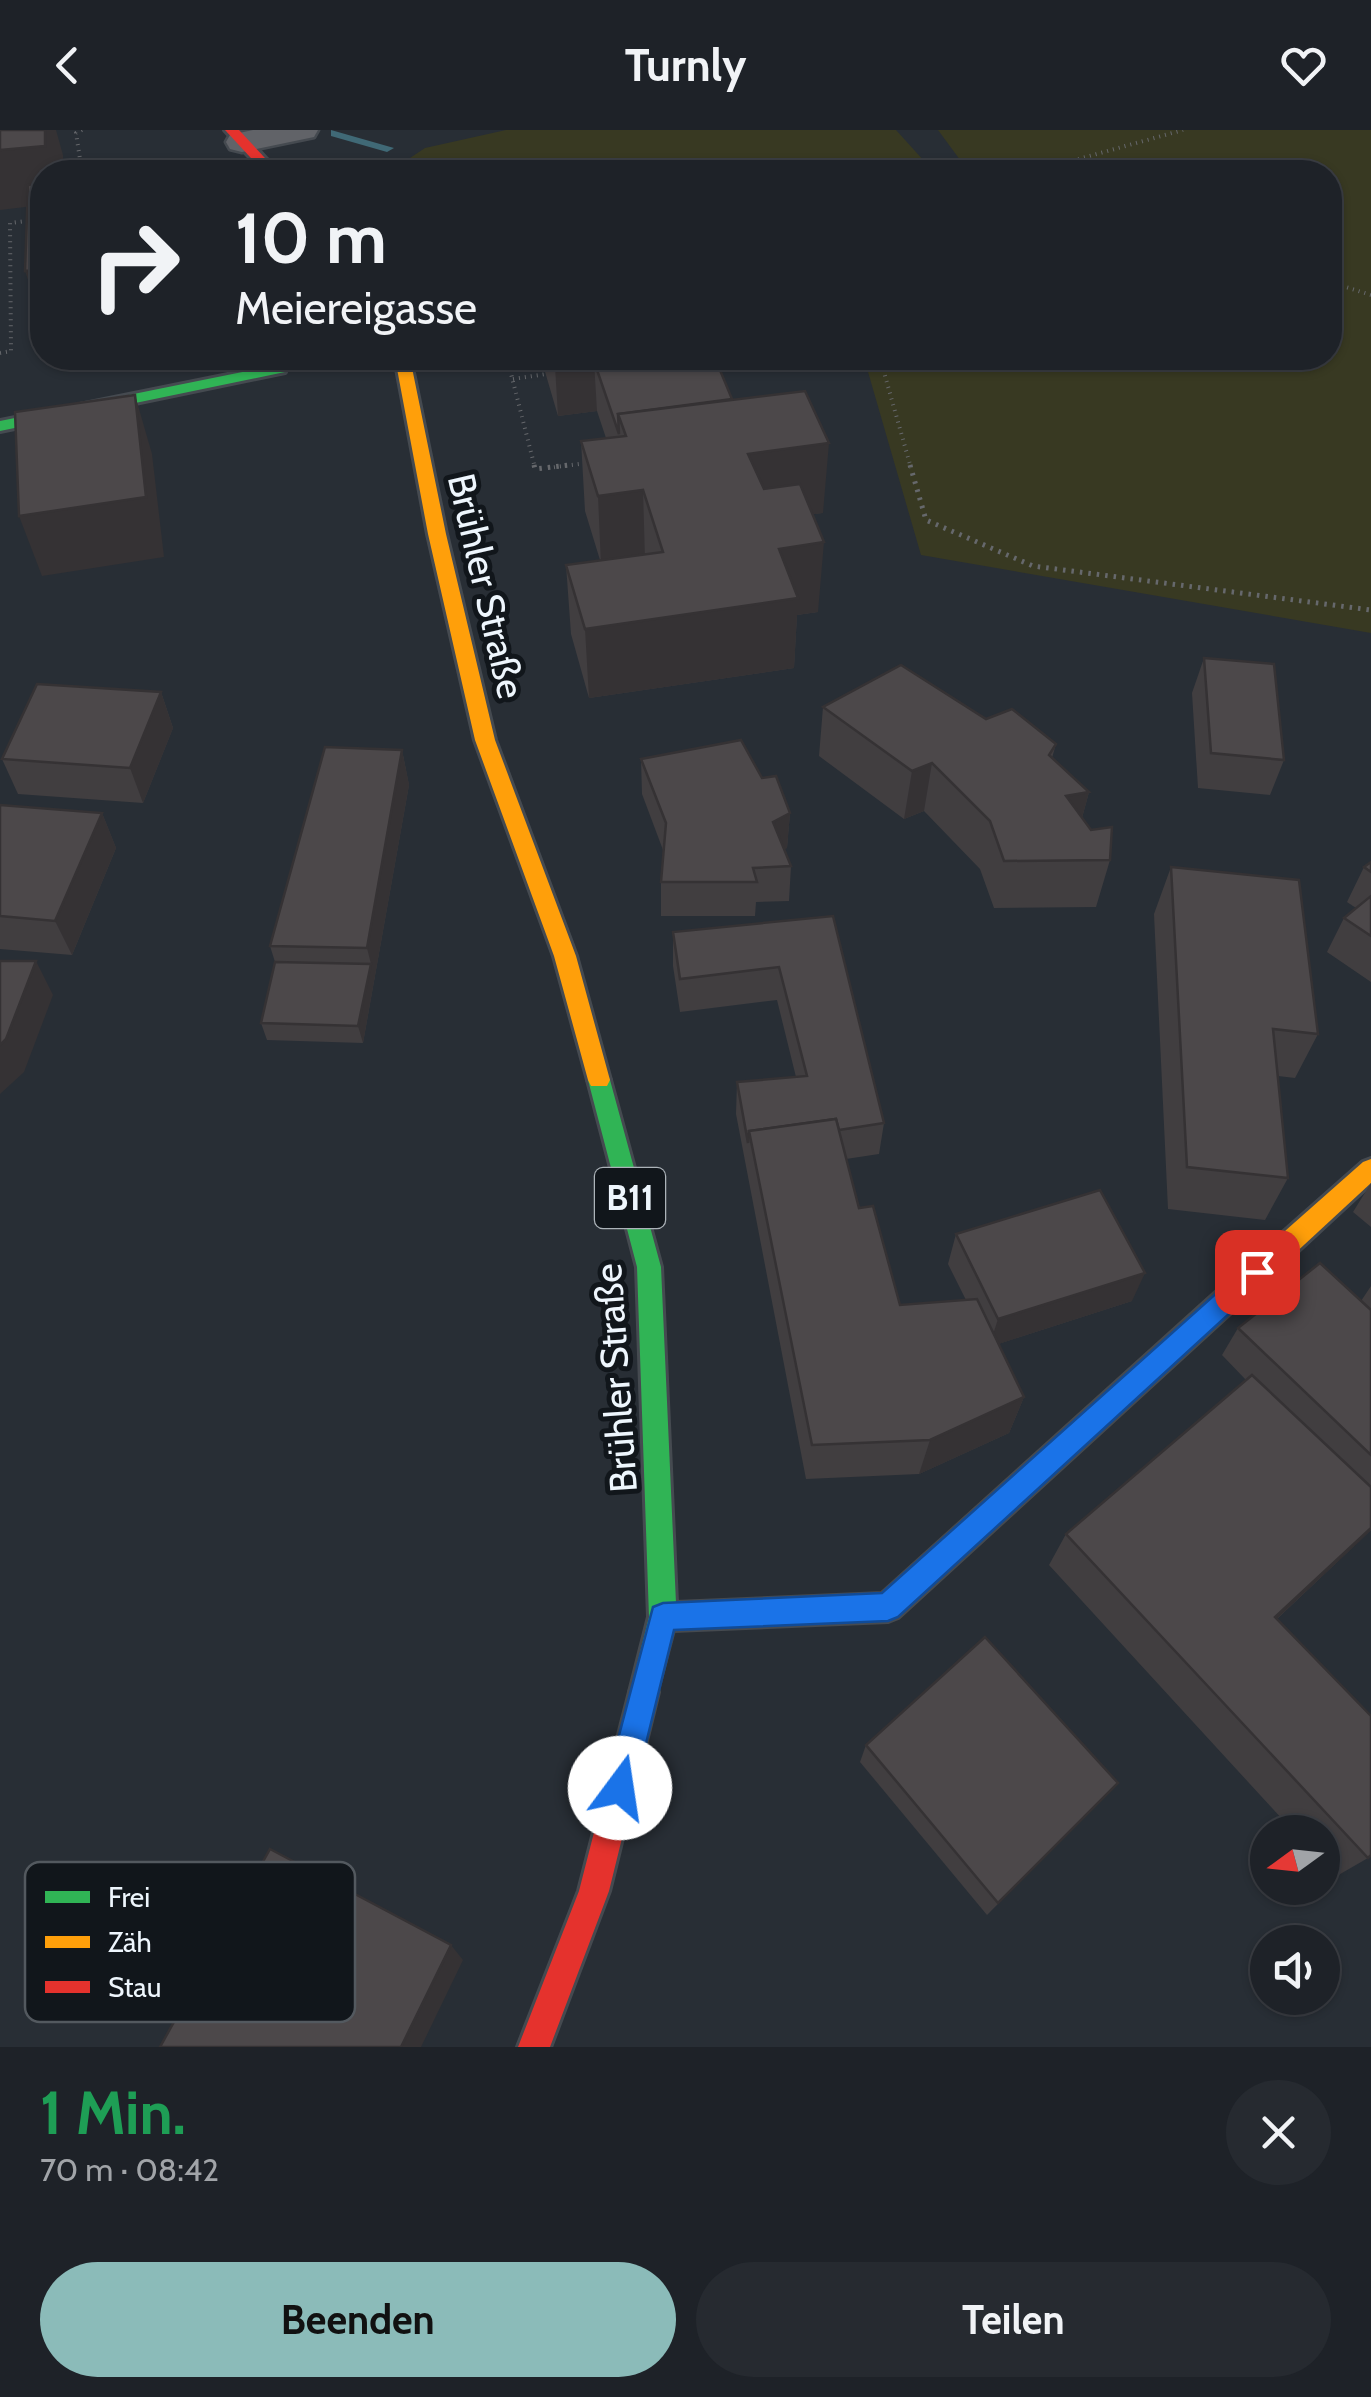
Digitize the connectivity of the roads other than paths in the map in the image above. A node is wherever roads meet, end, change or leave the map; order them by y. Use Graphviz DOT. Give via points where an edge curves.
graph roads {
  1 [pos="302,130"];
  2 [pos="237,136"];
  3 [pos="260,160"];
  4 [pos="249,370"];
  5 [pos="404,370"];
  6 [pos="0,426"];
  7 [pos="1371,1169"];
  8 [pos="663,1617"];
  9 [pos="534,2047"];
  1 -- 2 [label="street"];
  2 -- 3 [label="main road"];
  4 -- 6 [label="main road"];
  5 -- 8 [label="main road, Brühler Straße / B11" via="485,740 565,956 649,1267"];
  7 -- 8 [label="main road" via="888,1607"];
  8 -- 9 [label="main road, Brühler Straße / B11" via="594,1891"];
}
